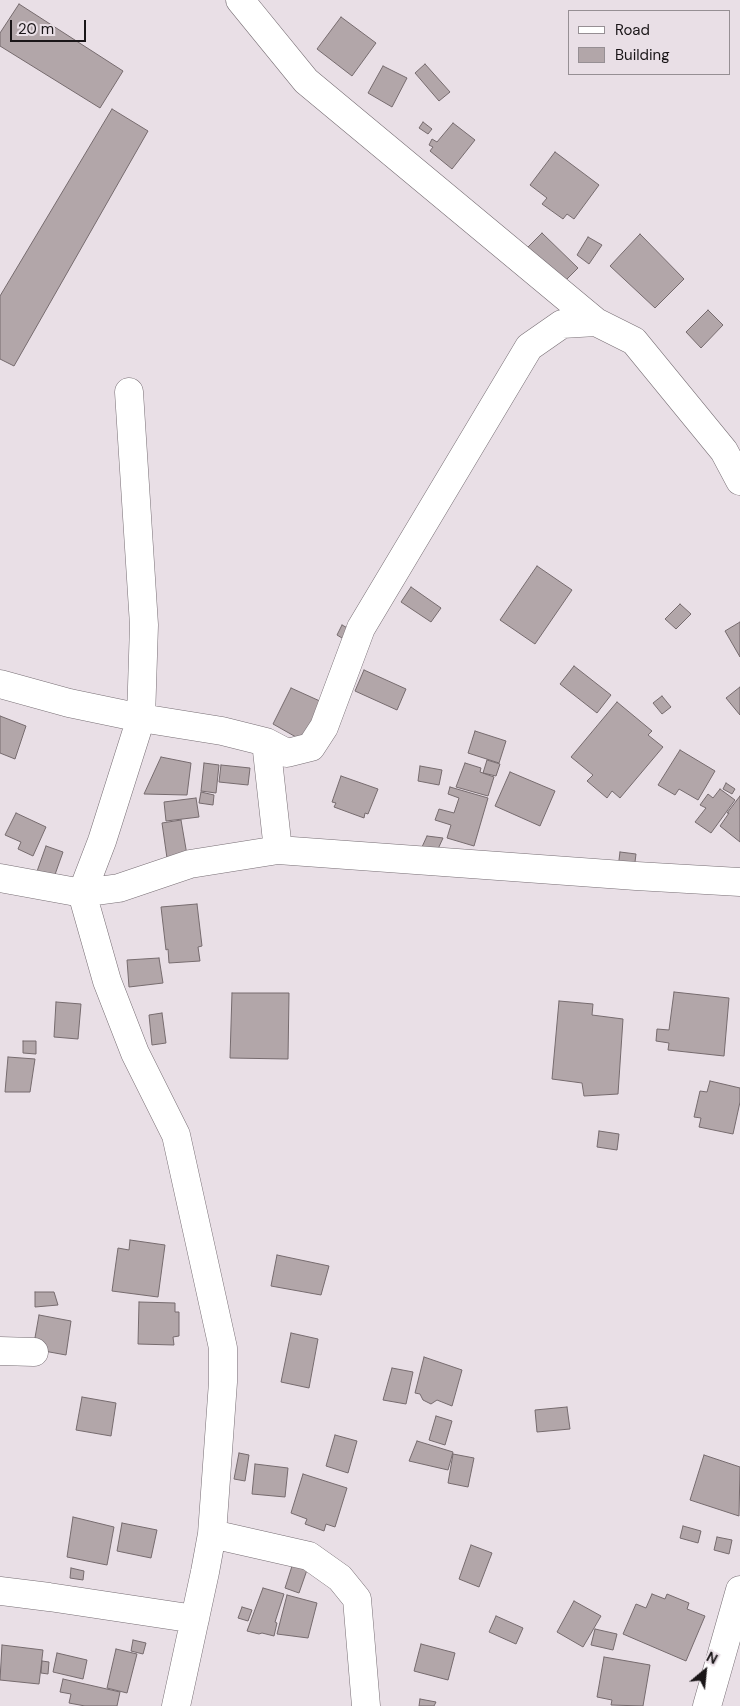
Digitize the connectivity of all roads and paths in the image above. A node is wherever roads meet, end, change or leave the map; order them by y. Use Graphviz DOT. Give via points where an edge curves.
graph roads {
  1 [pos="240,0"];
  2 [pos="596,322"];
  3 [pos="129,392"];
  4 [pos="740,481"];
  5 [pos="0,684"];
  6 [pos="141,718"];
  7 [pos="266,742"];
  8 [pos="278,850"];
  9 [pos="0,878"];
  10 [pos="740,882"];
  11 [pos="82,893"];
  12 [pos="0,1351"];
  13 [pos="34,1352"];
  14 [pos="212,1534"];
  15 [pos="740,1590"];
  16 [pos="0,1591"];
  17 [pos="195,1619"];
  18 [pos="176,1706"];
  19 [pos="366,1706"];
  20 [pos="706,1706"];
  1 -- 2 [label="street" via="306,81"];
  2 -- 4 [label="street" via="634,341 724,451"];
  2 -- 7 [label="street" via="562,324 529,347 361,628 324,727 311,747 287,753"];
  3 -- 6 [label="street" via="144,625"];
  5 -- 6 [label="street"];
  6 -- 7 [label="street" via="222,731"];
  6 -- 11 [label="street"];
  7 -- 8 [label="street"];
  8 -- 10 [label="street"];
  8 -- 11 [label="street" via="190,864 119,888"];
  9 -- 11 [label="street"];
  11 -- 14 [label="street" via="107,981 135,1053 176,1134 224,1348"];
  12 -- 13 [label="street"];
  14 -- 17 [label="street"];
  14 -- 19 [label="street" via="309,1556 340,1578 357,1598"];
  15 -- 20 [label="street"];
  16 -- 17 [label="street"];
  17 -- 18 [label="street"];
}
